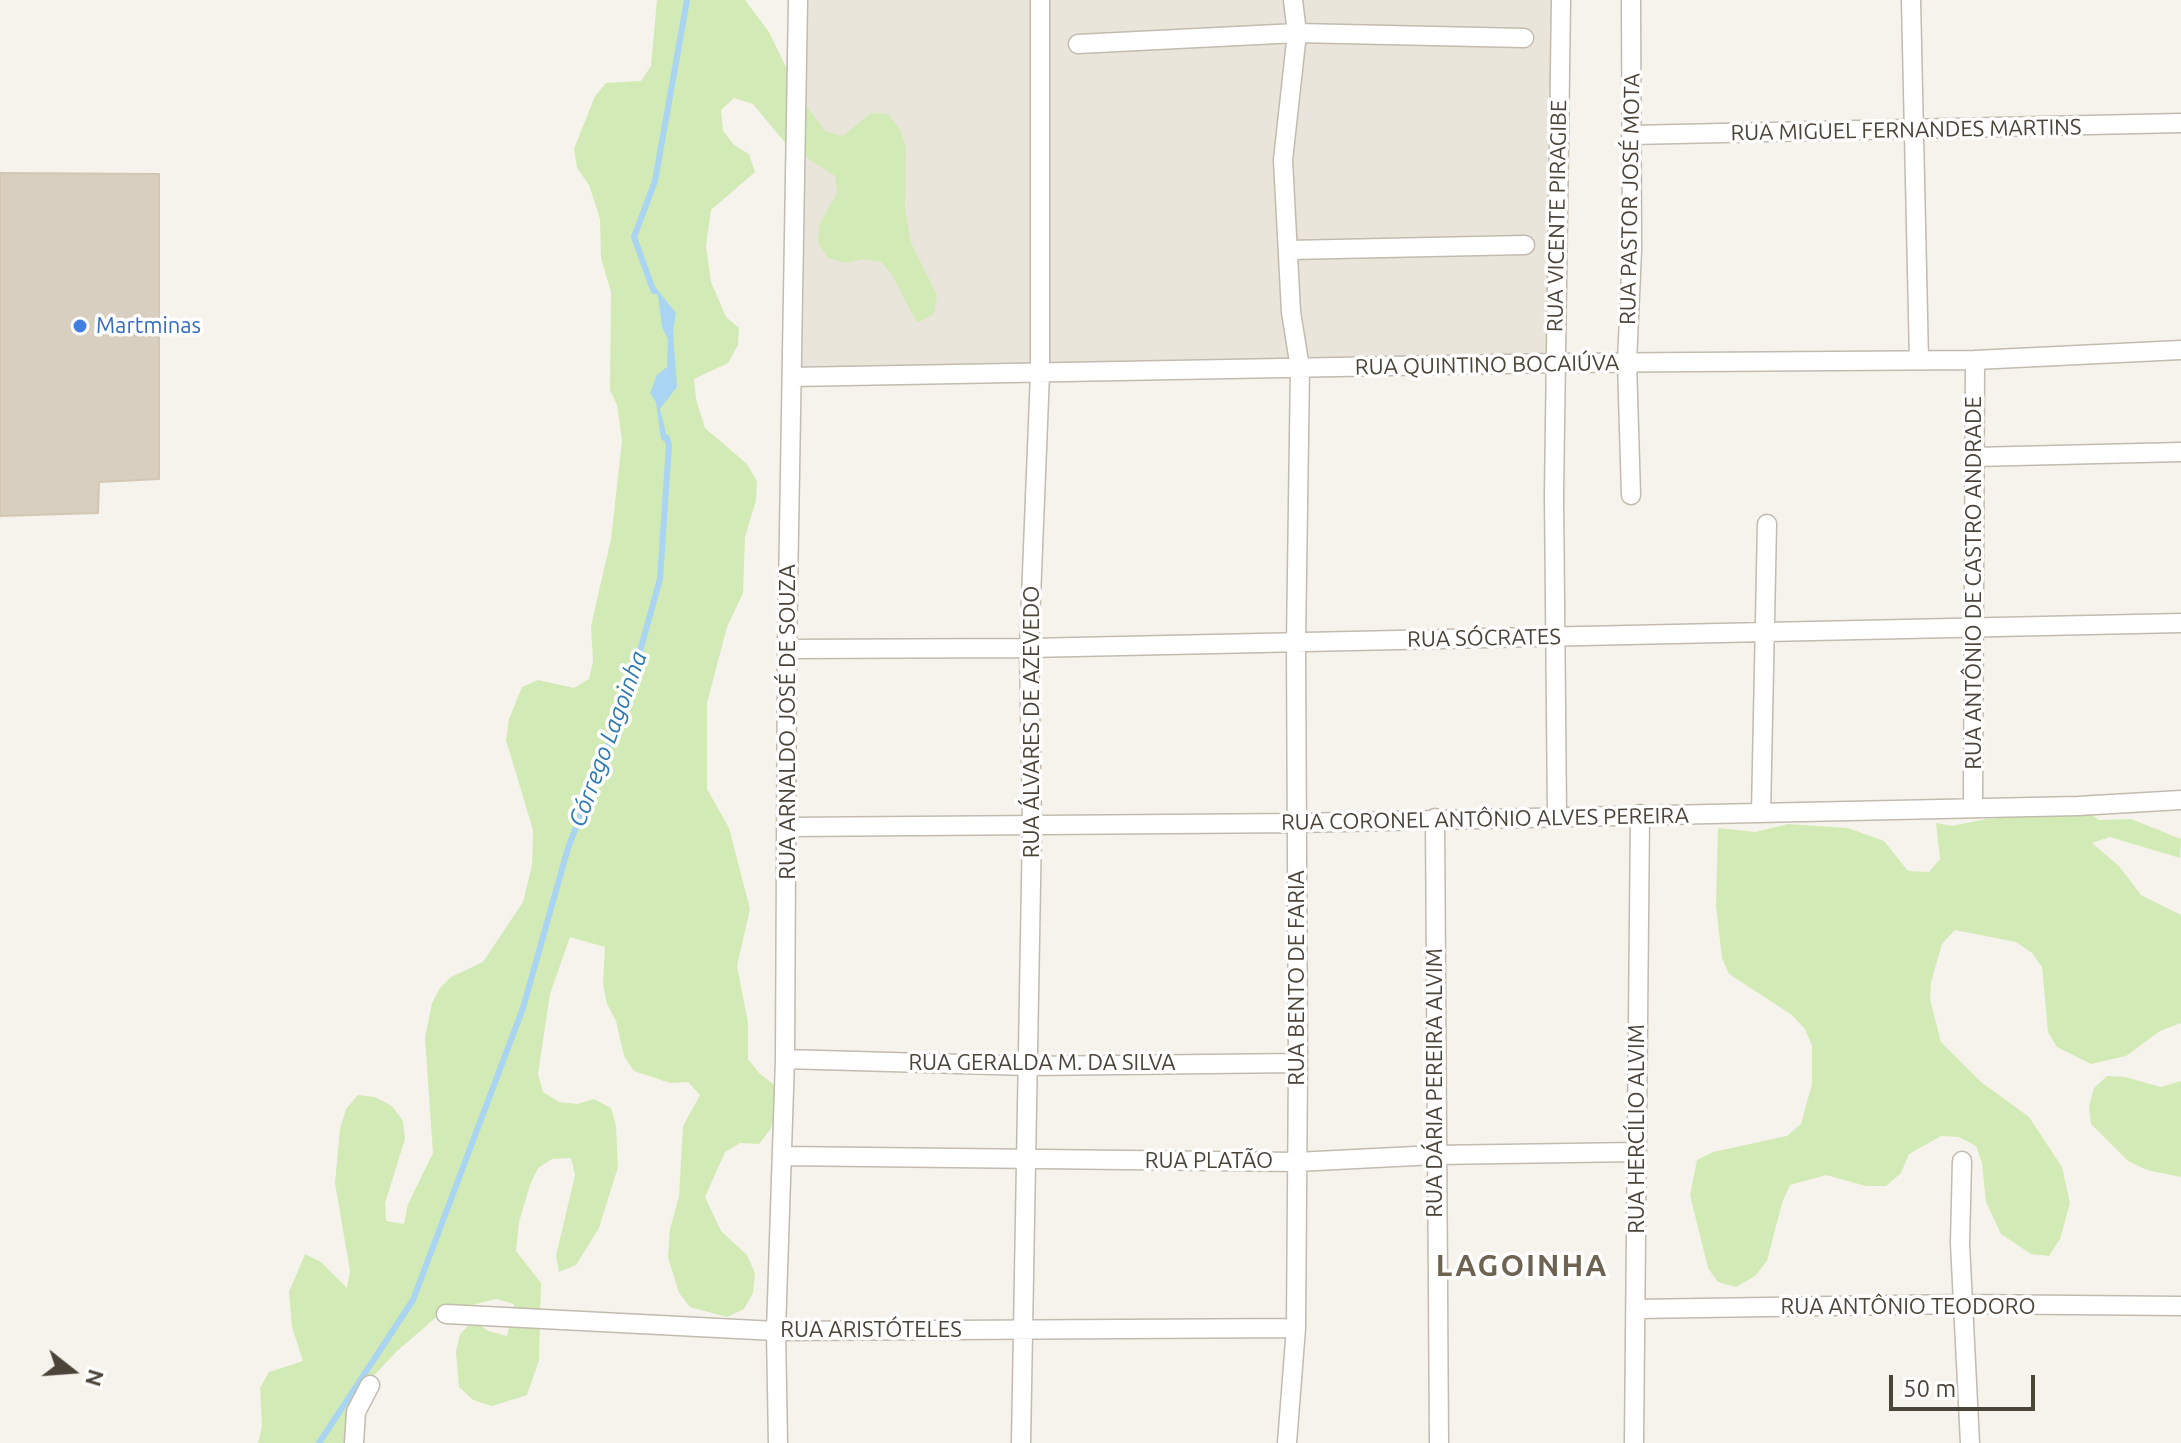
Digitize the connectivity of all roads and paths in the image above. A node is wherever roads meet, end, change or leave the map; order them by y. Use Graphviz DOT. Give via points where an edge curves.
graph roads {
  1 [pos="798,0"];
  2 [pos="1040,0"];
  3 [pos="1293,0"];
  4 [pos="1561,0"];
  5 [pos="1631,0"];
  6 [pos="1911,0"];
  7 [pos="1297,33"];
  8 [pos="1524,38"];
  9 [pos="1078,44"];
  10 [pos="2181,123"];
  11 [pos="1913,130"];
  12 [pos="1631,135"];
  13 [pos="1525,245"];
  14 [pos="1289,250"];
  15 [pos="2181,350"];
  16 [pos="1919,360"];
  17 [pos="1975,360"];
  18 [pos="1627,362"];
  19 [pos="1555,363"];
  20 [pos="1300,368"];
  21 [pos="1040,373"];
  22 [pos="792,377"];
  23 [pos="2181,452"];
  24 [pos="1974,457"];
  25 [pos="1631,495"];
  26 [pos="1767,524"];
  27 [pos="2181,623"];
  28 [pos="1972,627"];
  29 [pos="1766,633"];
  30 [pos="1553,637"];
  31 [pos="1296,642"];
  32 [pos="1029,648"];
  33 [pos="787,649"];
  34 [pos="2181,800"];
  35 [pos="1973,807"];
  36 [pos="1761,813"];
  37 [pos="1640,814"];
  38 [pos="1557,816"];
  39 [pos="1435,818"];
  40 [pos="1297,823"];
  41 [pos="788,827"];
  42 [pos="1032,827"];
  43 [pos="785,1059"];
  44 [pos="1298,1063"];
  45 [pos="1029,1066"];
  46 [pos="1636,1152"];
  47 [pos="1435,1155"];
  48 [pos="782,1156"];
  49 [pos="1024,1160"];
  50 [pos="1962,1161"];
  51 [pos="1296,1162"];
  52 [pos="1962,1304"];
  53 [pos="2181,1306"];
  54 [pos="1636,1309"];
  55 [pos="446,1314"];
  56 [pos="1296,1328"];
  57 [pos="1021,1329"];
  58 [pos="776,1331"];
  59 [pos="370,1385"];
  60 [pos="354,1443"];
  61 [pos="778,1443"];
  62 [pos="1021,1443"];
  63 [pos="1287,1443"];
  64 [pos="1439,1443"];
  65 [pos="1634,1443"];
  66 [pos="1970,1443"];
  1 -- 22 [label="street, RUA ARNALDO JOSÉ DE SOUZA"];
  2 -- 21 [label="street, RUA ÁLVARES DE AZEVEDO"];
  3 -- 7 [label="street, RUA BENTO DE FARIA"];
  4 -- 19 [label="street, RUA VICENTE PIRAGIBE"];
  5 -- 12 [label="street, RUA PASTOR JOSÉ MOTA"];
  6 -- 11 [label="street"];
  7 -- 8 [label="street"];
  7 -- 9 [label="street"];
  7 -- 14 [label="street, RUA BENTO DE FARIA" via="1283,160"];
  10 -- 11 [label="street, RUA MIGUEL FERNANDES MARTINS"];
  11 -- 12 [label="street, RUA MIGUEL FERNANDES MARTINS"];
  11 -- 16 [label="street"];
  12 -- 18 [label="street, RUA PASTOR JOSÉ MOTA"];
  13 -- 14 [label="street"];
  14 -- 20 [label="street, RUA BENTO DE FARIA"];
  15 -- 17 [label="street, RUA QUINTINO BOCAIÚVA"];
  16 -- 17 [label="street, RUA QUINTINO BOCAIÚVA"];
  16 -- 18 [label="street, RUA QUINTINO BOCAIÚVA"];
  17 -- 24 [label="street, RUA ANTÔNIO DE CASTRO ANDRADE"];
  18 -- 19 [label="street, RUA QUINTINO BOCAIÚVA"];
  18 -- 25 [label="street, RUA PASTOR JOSÉ MOTA"];
  19 -- 20 [label="street, RUA QUINTINO BOCAIÚVA"];
  19 -- 30 [label="street, RUA VICENTE PIRAGIBE"];
  20 -- 21 [label="street, RUA QUINTINO BOCAIÚVA"];
  20 -- 31 [label="street, RUA BENTO DE FARIA"];
  21 -- 22 [label="street, RUA QUINTINO BOCAIÚVA"];
  21 -- 32 [label="street, RUA ÁLVARES DE AZEVEDO"];
  22 -- 33 [label="street, RUA ARNALDO JOSÉ DE SOUZA"];
  23 -- 24 [label="street"];
  24 -- 28 [label="street, RUA ANTÔNIO DE CASTRO ANDRADE"];
  26 -- 29 [label="street"];
  27 -- 28 [label="street, RUA SÓCRATES"];
  28 -- 29 [label="street, RUA SÓCRATES"];
  28 -- 35 [label="street, RUA ANTÔNIO DE CASTRO ANDRADE"];
  29 -- 30 [label="street, RUA SÓCRATES"];
  29 -- 36 [label="street"];
  30 -- 31 [label="street, RUA SÓCRATES"];
  30 -- 38 [label="street, RUA VICENTE PIRAGIBE"];
  31 -- 32 [label="street, RUA SÓCRATES"];
  31 -- 40 [label="street, RUA BENTO DE FARIA"];
  32 -- 33 [label="street, RUA SÓCRATES"];
  32 -- 42 [label="street, RUA ÁLVARES DE AZEVEDO"];
  33 -- 41 [label="street, RUA ARNALDO JOSÉ DE SOUZA"];
  34 -- 35 [label="street, RUA CORONEL ANTÔNIO ALVES PEREIRA"];
  35 -- 36 [label="street, RUA CORONEL ANTÔNIO ALVES PEREIRA"];
  36 -- 37 [label="street, RUA CORONEL ANTÔNIO ALVES PEREIRA"];
  37 -- 38 [label="street, RUA CORONEL ANTÔNIO ALVES PEREIRA"];
  37 -- 46 [label="street, RUA HERCÍLIO ALVIM"];
  38 -- 39 [label="street, RUA CORONEL ANTÔNIO ALVES PEREIRA"];
  39 -- 40 [label="street, RUA CORONEL ANTÔNIO ALVES PEREIRA"];
  39 -- 47 [label="street, RUA DÁRIA PEREIRA ALVIM"];
  40 -- 42 [label="street, RUA CORONEL ANTÔNIO ALVES PEREIRA"];
  40 -- 44 [label="street, RUA BENTO DE FARIA"];
  41 -- 42 [label="street, RUA CORONEL ANTÔNIO ALVES PEREIRA"];
  41 -- 43 [label="street, RUA ARNALDO JOSÉ DE SOUZA"];
  42 -- 45 [label="street, RUA ÁLVARES DE AZEVEDO"];
  43 -- 45 [label="street, RUA GERALDA M. DA SILVA"];
  43 -- 48 [label="street, RUA ARNALDO JOSÉ DE SOUZA"];
  44 -- 45 [label="street, RUA GERALDA M. DA SILVA"];
  44 -- 51 [label="street, RUA BENTO DE FARIA"];
  45 -- 49 [label="street, RUA ÁLVARES DE AZEVEDO"];
  46 -- 47 [label="street, RUA PLATÃO"];
  46 -- 54 [label="street, RUA HERCÍLIO ALVIM"];
  47 -- 51 [label="street, RUA PLATÃO"];
  47 -- 64 [label="street, RUA DÁRIA PEREIRA ALVIM"];
  48 -- 49 [label="street, RUA PLATÃO"];
  48 -- 58 [label="street, RUA ARNALDO JOSÉ DE SOUZA"];
  49 -- 51 [label="street, RUA PLATÃO"];
  49 -- 57 [label="street, RUA ÁLVARES DE AZEVEDO"];
  50 -- 52 [label="street"];
  51 -- 56 [label="street, RUA BENTO DE FARIA"];
  52 -- 53 [label="street, RUA ANTÔNIO TEODORO"];
  52 -- 54 [label="street, RUA ANTÔNIO TEODORO"];
  52 -- 66 [label="street"];
  54 -- 65 [label="street, RUA HERCÍLIO ALVIM"];
  55 -- 58 [label="street, RUA ARISTÓTELES"];
  56 -- 57 [label="street, RUA ARISTÓTELES"];
  56 -- 63 [label="street, RUA BENTO DE FARIA"];
  57 -- 58 [label="street, RUA ARISTÓTELES"];
  57 -- 62 [label="street, RUA ÁLVARES DE AZEVEDO"];
  58 -- 61 [label="street, RUA ARNALDO JOSÉ DE SOUZA"];
  59 -- 60 [label="street" via="356,1412"];
}
